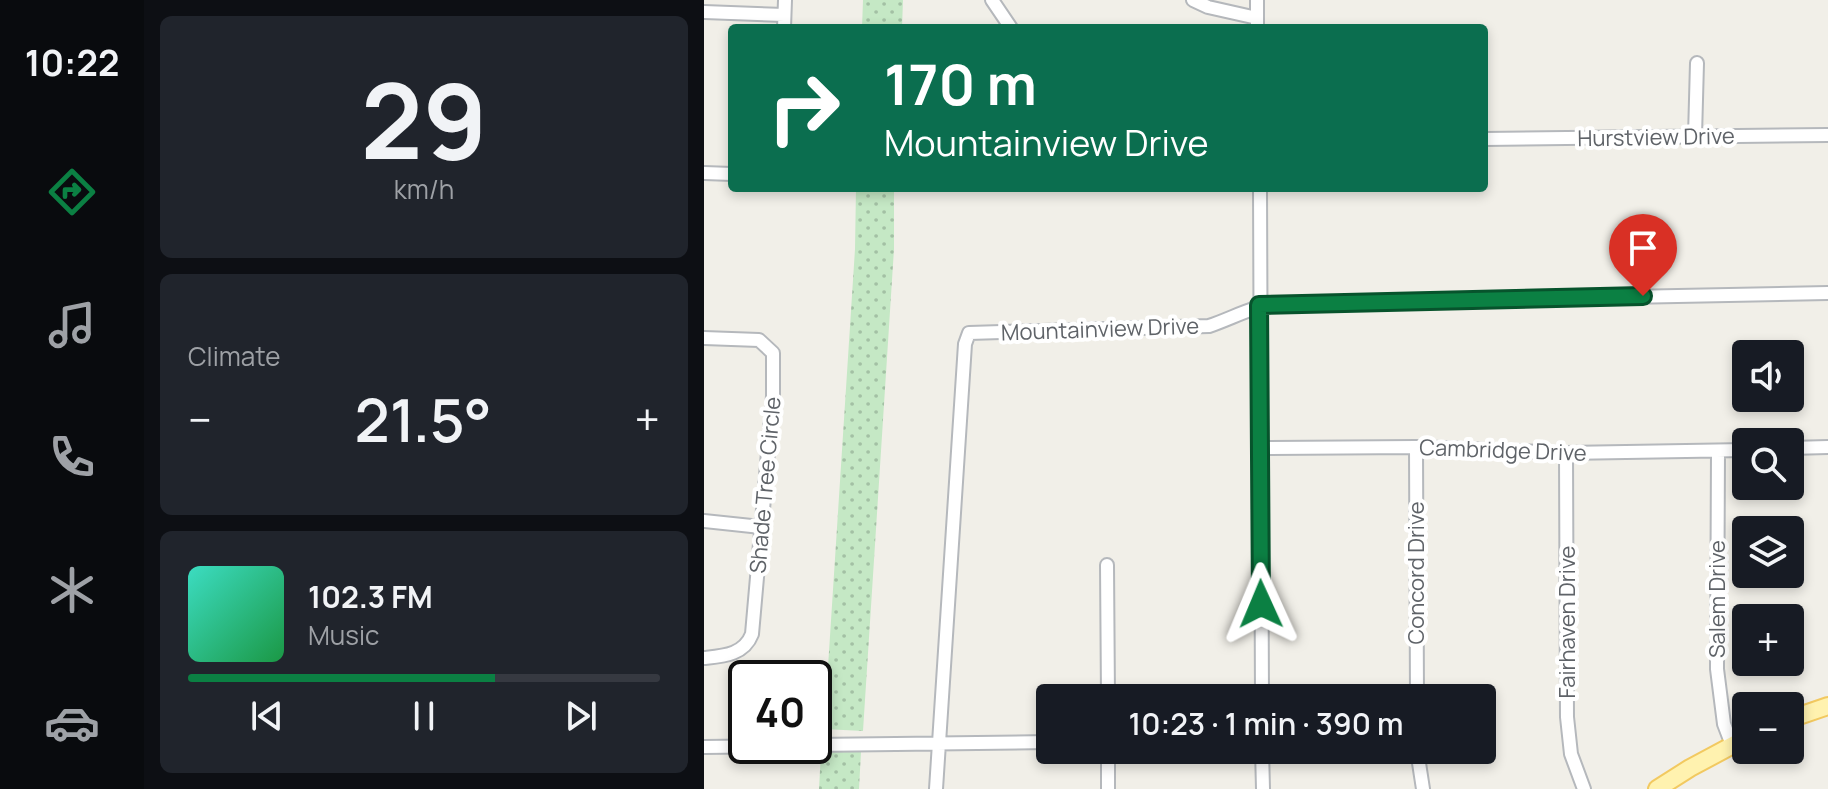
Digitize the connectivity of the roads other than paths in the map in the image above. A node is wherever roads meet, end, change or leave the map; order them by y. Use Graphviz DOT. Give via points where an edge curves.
graph roads {
  1 [pos="785,0"];
  2 [pos="992,0"];
  3 [pos="1193,0"];
  4 [pos="1257,0"];
  5 [pos="704,12"];
  6 [pos="784,22"];
  7 [pos="1257,23"];
  8 [pos="1008,24"];
  9 [pos="1697,63"];
  10 [pos="1828,135"];
  11 [pos="1695,136"];
  12 [pos="1488,139"];
  13 [pos="704,173"];
  14 [pos="728,174"];
  15 [pos="1260,192"];
  16 [pos="1828,293"];
  17 [pos="1259,305"];
  18 [pos="704,338"];
  19 [pos="1416,447"];
  20 [pos="1828,447"];
  21 [pos="1260,448"];
  22 [pos="1804,448"];
  23 [pos="1732,451"];
  24 [pos="1718,452"];
  25 [pos="1566,453"];
  26 [pos="704,521"];
  27 [pos="761,527"];
  28 [pos="1107,565"];
  29 [pos="704,658"];
  30 [pos="1108,684"];
  31 [pos="1262,684"];
  32 [pos="1417,684"];
  33 [pos="1828,706"];
  34 [pos="1804,714"];
  35 [pos="1732,734"];
  36 [pos="1036,742"];
  37 [pos="939,744"];
  38 [pos="832,745"];
  39 [pos="1732,746"];
  40 [pos="704,747"];
  41 [pos="728,747"];
  42 [pos="1108,764"];
  43 [pos="1262,764"];
  44 [pos="1419,764"];
  45 [pos="936,789"];
  46 [pos="1108,789"];
  47 [pos="1263,789"];
  48 [pos="1423,789"];
  49 [pos="1584,789"];
  50 [pos="1657,789"];
  1 -- 6 [label="street"];
  2 -- 8 [label="street"];
  3 -- 7 [label="street"];
  4 -- 7 [label="street"];
  5 -- 6 [label="street"];
  9 -- 11 [label="street"];
  10 -- 11 [label="street, Hurstview Drive"];
  11 -- 12 [label="street, Hurstview Drive"];
  13 -- 14 [label="street"];
  15 -- 17 [label="street"];
  16 -- 17 [label="street, Mountainview Drive"];
  17 -- 21 [label="street"];
  17 -- 37 [label="street, Mountainview Drive" via="1209,326 969,333"];
  18 -- 27 [label="street, Shade Tree Circle" via="759,340 773,353"];
  19 -- 21 [label="street, Cambridge Drive"];
  19 -- 25 [label="street, Cambridge Drive"];
  19 -- 32 [label="street, Concord Drive"];
  20 -- 22 [label="street"];
  21 -- 31 [label="street"];
  23 -- 24 [label="street, Cambridge Drive"];
  24 -- 25 [label="street, Cambridge Drive"];
  24 -- 35 [label="street, Salem Drive" via="1717,669 1724,724"];
  25 -- 49 [label="street, Fairhaven Drive" via="1567,717 1571,754"];
  26 -- 27 [label="street"];
  27 -- 29 [label="street, Shade Tree Circle" via="749,643 726,655"];
  28 -- 30 [label="street"];
  33 -- 34 [label="main road"];
  36 -- 37 [label="street"];
  37 -- 38 [label="street"];
  37 -- 45 [label="street, Mountainview Drive"];
  39 -- 50 [label="main road"];
  40 -- 41 [label="street"];
  42 -- 46 [label="street"];
  43 -- 47 [label="street"];
  44 -- 48 [label="street"];
}
